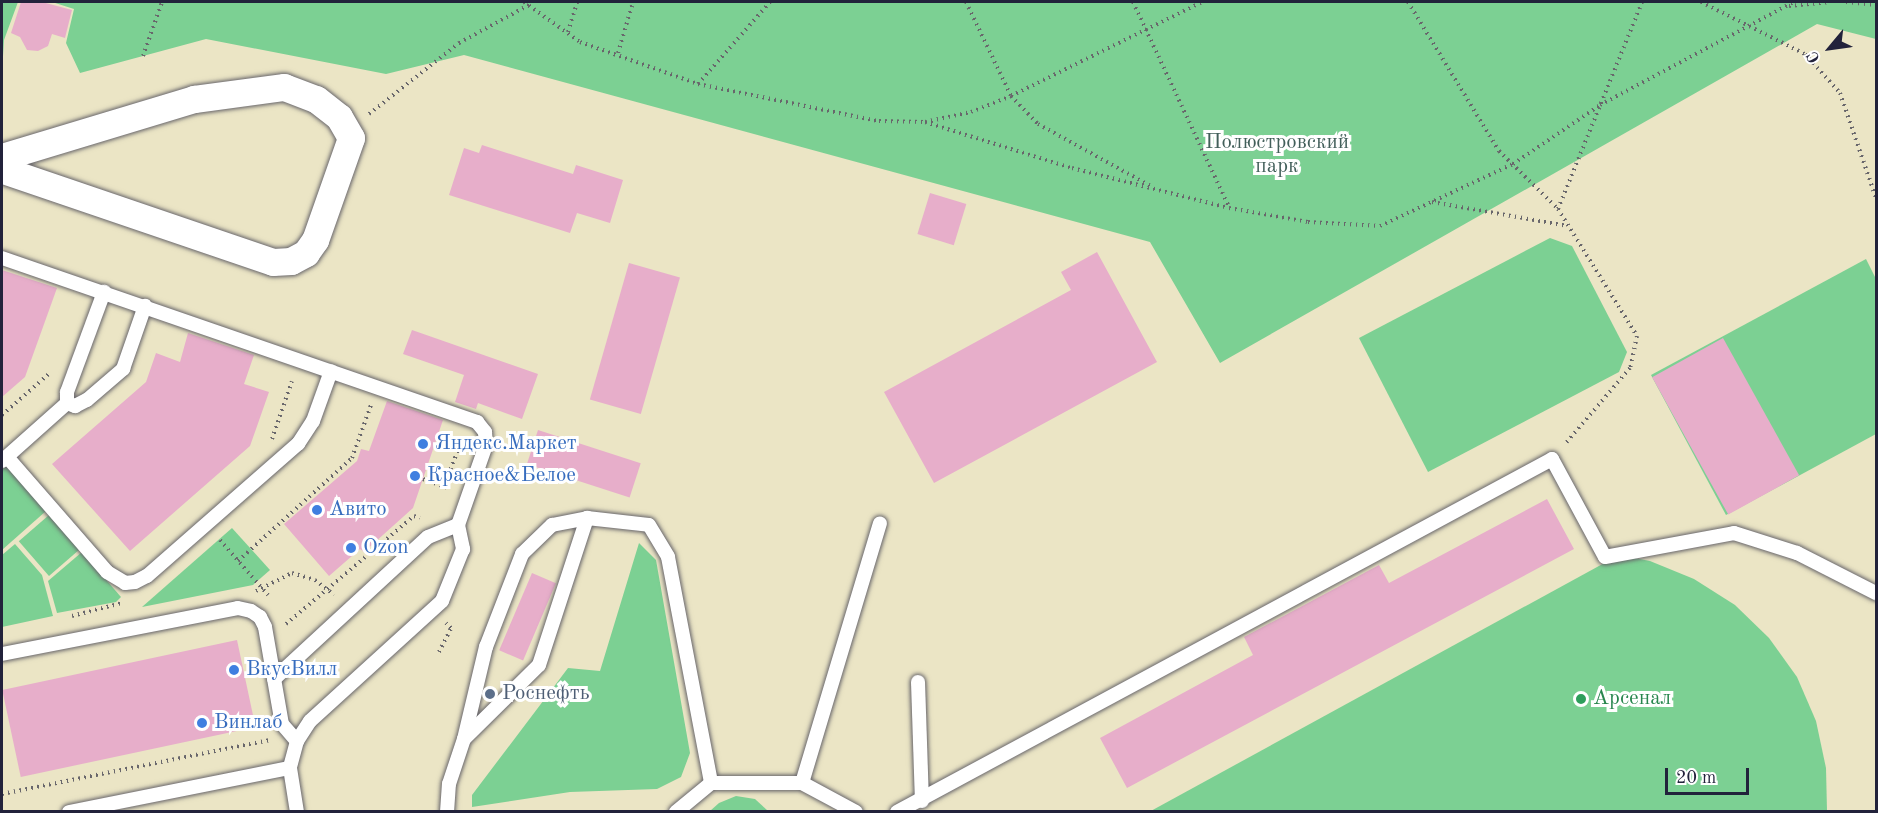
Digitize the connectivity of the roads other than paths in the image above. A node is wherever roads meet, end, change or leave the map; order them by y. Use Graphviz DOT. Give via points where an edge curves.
graph roads {
  1 [pos="2,157"];
  2 [pos="2,170"];
  3 [pos="2,258"];
  4 [pos="104,292"];
  5 [pos="145,306"];
  6 [pos="331,371"];
  7 [pos="67,403"];
  8 [pos="5,460"];
  9 [pos="587,518"];
  10 [pos="880,523"];
  11 [pos="458,525"];
  12 [pos="1876,593"];
  13 [pos="2,654"];
  14 [pos="274,678"];
  15 [pos="918,682"];
  16 [pos="464,739"];
  17 [pos="297,741"];
  18 [pos="290,768"];
  19 [pos="711,783"];
  20 [pos="802,783"];
  21 [pos="922,801"];
  22 [pos="69,812"];
  23 [pos="297,812"];
  24 [pos="447,812"];
  25 [pos="676,812"];
  26 [pos="856,812"];
  27 [pos="897,812"];
  1 -- 2 [label="street" via="194,99 284,87 316,99 339,117 351,138 315,240 306,253 291,261 273,261"];
  3 -- 4 [label="lane"];
  4 -- 5 [label="lane"];
  4 -- 7 [label="lane" via="67,392"];
  5 -- 6 [label="lane"];
  5 -- 7 [label="lane" via="123,369 87,400 75,406"];
  6 -- 8 [label="lane" via="307,433 147,576 131,583 107,572"];
  6 -- 11 [label="lane" via="482,426 486,445"];
  7 -- 8 [label="lane"];
  9 -- 16 [label="lane" via="539,665"];
  9 -- 16 [label="lane" via="552,525 522,554 486,647"];
  9 -- 19 [label="lane" via="649,525 668,556"];
  10 -- 20 [label="lane"];
  11 -- 14 [label="lane" via="434,535"];
  11 -- 17 [label="lane" via="463,549 442,602 323,709"];
  12 -- 21 [label="lane" via="1797,553 1734,533 1605,557 1552,459"];
  13 -- 14 [label="lane" via="238,608 260,617"];
  14 -- 17 [label="lane" via="282,724"];
  15 -- 21 [label="lane"];
  16 -- 24 [label="lane" via="449,784"];
  17 -- 18 [label="lane"];
  18 -- 22 [label="lane"];
  18 -- 23 [label="lane"];
  19 -- 20 [label="lane"];
  19 -- 25 [label="lane"];
  20 -- 26 [label="lane"];
  21 -- 27 [label="lane"];
}
